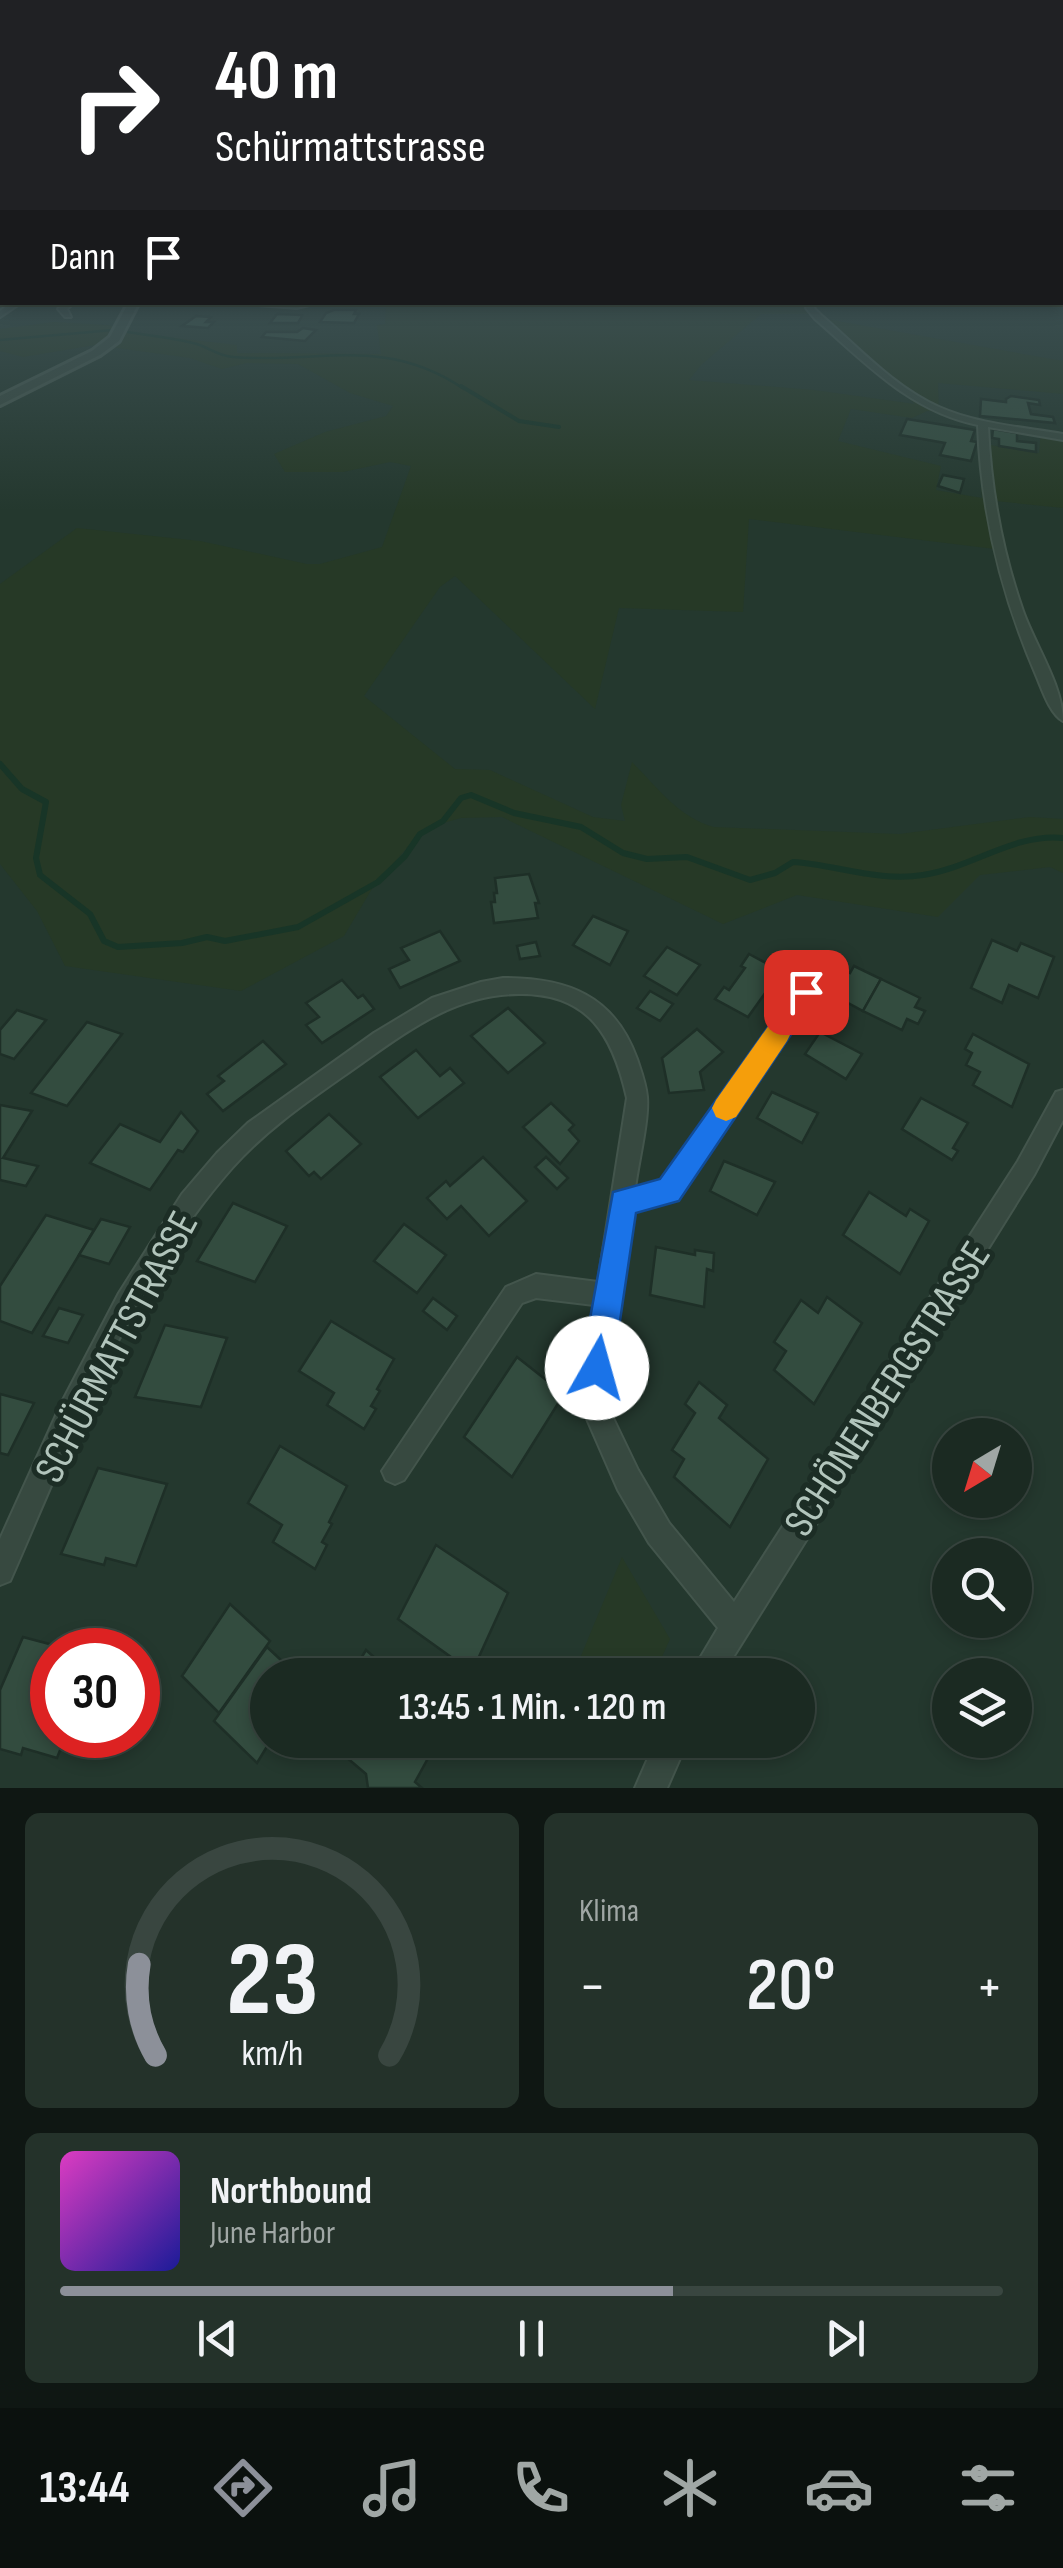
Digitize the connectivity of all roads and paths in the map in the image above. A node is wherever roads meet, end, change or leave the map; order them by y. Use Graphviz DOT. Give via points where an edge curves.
graph roads {
  1 [pos="108,344"];
  2 [pos="850,344"];
  3 [pos="0,401"];
  4 [pos="983,423"];
  5 [pos="1063,436"];
  6 [pos="1063,716"];
  7 [pos="806,992"];
  8 [pos="1063,1099"];
  9 [pos="624,1202"];
  10 [pos="606,1296"];
  11 [pos="395,1471"];
  12 [pos="0,1571"];
  13 [pos="734,1625"];
  14 [pos="716,1658"];
  15 [pos="664,1758"];
  16 [pos="651,1788"];
  1 -- 3 [label="street"];
  2 -- 4 [label="street" via="918,402"];
  4 -- 5 [label="street"];
  4 -- 6 [label="street" via="996,547"];
  7 -- 9 [label="street" via="669,1191"];
  8 -- 13 [label="street, SCHÖNENBERGSTRASSE" via="1026,1168"];
  9 -- 10 [label="street, SCHÜRMATTSTRASSE"];
  9 -- 12 [label="street, SCHÜRMATTSTRASSE" via="637,1098 614,1029 594,1008 549,988 486,986 426,1010 340,1067 226,1158 175,1224 118,1323"];
  10 -- 11 [label="street" via="536,1286 514,1295"];
  10 -- 13 [label="street, SCHÜRMATTSTRASSE" via="597,1368 600,1419 659,1532"];
  13 -- 14 [label="street, SCHÖNENBERGSTRASSE"];
  15 -- 16 [label="street"];
}
